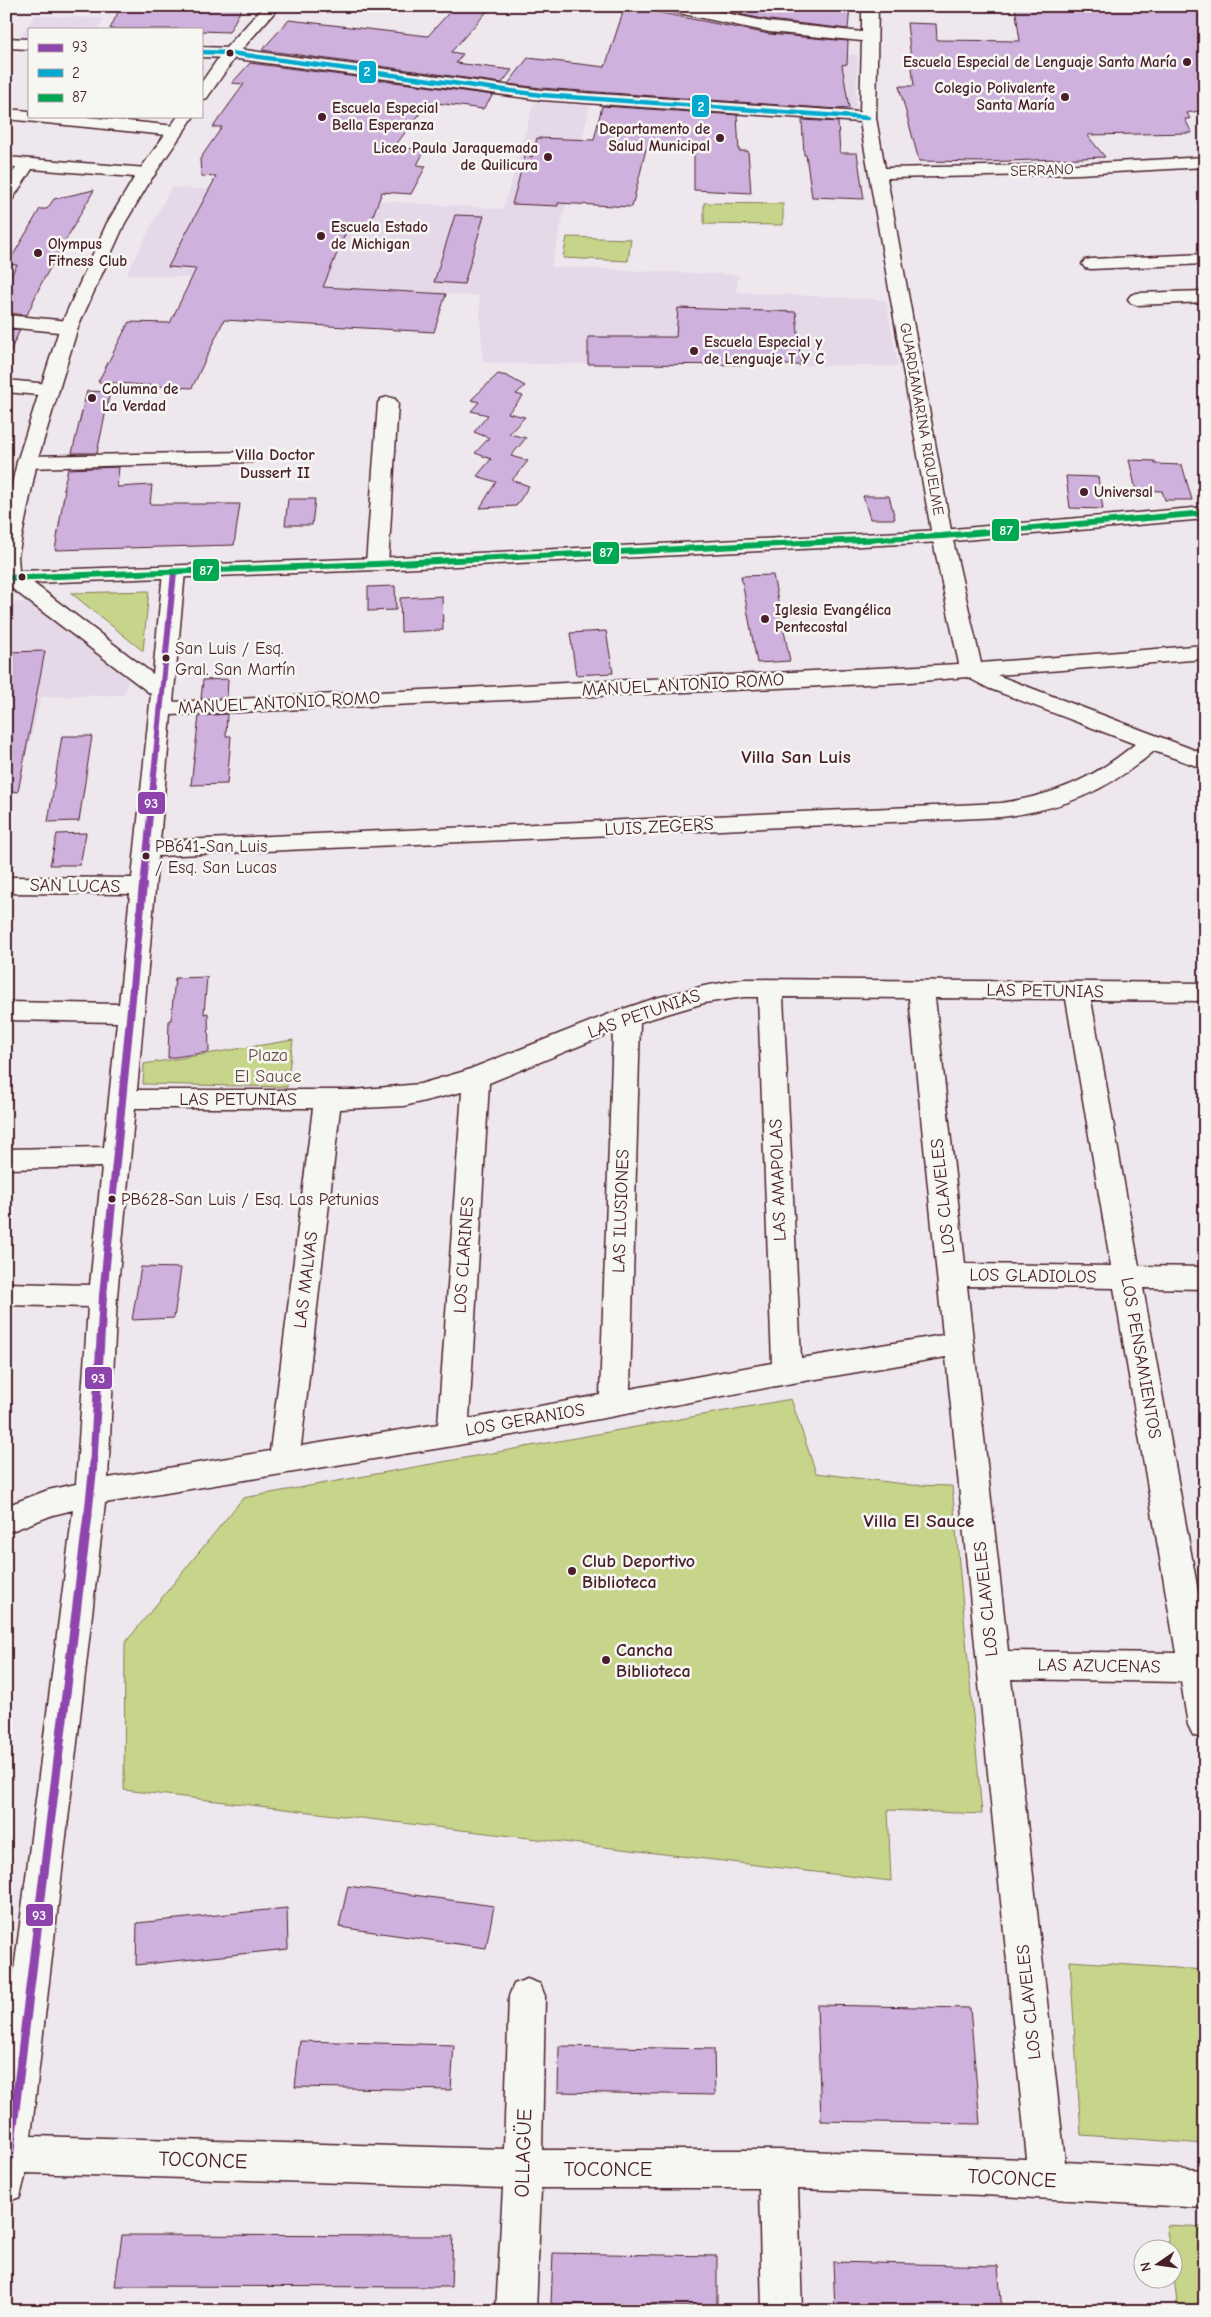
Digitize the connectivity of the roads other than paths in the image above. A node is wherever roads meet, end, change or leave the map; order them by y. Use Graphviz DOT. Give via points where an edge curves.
graph roads {
  1 [pos="273,6"];
  2 [pos="669,6"];
  3 [pos="764,6"];
  4 [pos="870,6"];
  5 [pos="759,25"];
  6 [pos="870,37"];
  7 [pos="6,43"];
  8 [pos="28,44"];
  9 [pos="202,52"];
  10 [pos="230,53"];
  11 [pos="202,93"];
  12 [pos="6,114"];
  13 [pos="28,115"];
  14 [pos="76,118"];
  15 [pos="868,118"];
  16 [pos="181,124"];
  17 [pos="6,162"];
  18 [pos="1205,162"];
  19 [pos="28,164"];
  20 [pos="146,173"];
  21 [pos="879,173"];
  22 [pos="6,196"];
  23 [pos="1205,259"];
  24 [pos="1091,264"];
  25 [pos="1205,296"];
  26 [pos="1137,299"];
  27 [pos="6,321"];
  28 [pos="69,327"];
  29 [pos="6,386"];
  30 [pos="49,390"];
  31 [pos="388,403"];
  32 [pos="244,458"];
  33 [pos="27,462"];
  34 [pos="1205,513"];
  35 [pos="942,536"];
  36 [pos="377,564"];
  37 [pos="174,572"];
  38 [pos="9,578"];
  39 [pos="1205,652"];
  40 [pos="972,671"];
  41 [pos="162,700"];
  42 [pos="1151,742"];
  43 [pos="1205,762"];
  44 [pos="148,850"];
  45 [pos="6,885"];
  46 [pos="144,886"];
  47 [pos="770,988"];
  48 [pos="921,989"];
  49 [pos="1077,991"];
  50 [pos="1205,992"];
  51 [pos="6,1011"];
  52 [pos="132,1013"];
  53 [pos="627,1018"];
  54 [pos="476,1076"];
  55 [pos="123,1099"];
  56 [pos="328,1099"];
  57 [pos="117,1157"];
  58 [pos="6,1159"];
  59 [pos="952,1276"];
  60 [pos="1127,1278"];
  61 [pos="1205,1278"];
  62 [pos="6,1294"];
  63 [pos="103,1296"];
  64 [pos="958,1344"];
  65 [pos="787,1372"];
  66 [pos="615,1404"];
  67 [pos="453,1434"];
  68 [pos="284,1460"];
  69 [pos="90,1493"];
  70 [pos="6,1520"];
  71 [pos="993,1665"];
  72 [pos="1200,1668"];
  73 [pos="1205,1725"];
  74 [pos="527,1996"];
  75 [pos="8,2169"];
  76 [pos="523,2169"];
  77 [pos="778,2169"];
  78 [pos="1048,2179"];
  79 [pos="1205,2189"];
  80 [pos="516,2311"];
  81 [pos="782,2311"];
  1 -- 10 [label="street"];
  2 -- 5 [label="street"];
  3 -- 5 [label="street"];
  4 -- 6 [label="street, GUARDIAMARINA RIQUELME"];
  5 -- 6 [label="street"];
  6 -- 15 [label="street, GUARDIAMARINA RIQUELME"];
  7 -- 8 [label="street"];
  9 -- 10 [label="street"];
  10 -- 11 [label="street"];
  10 -- 15 [label="street" via="541,95"];
  12 -- 13 [label="street"];
  14 -- 16 [label="street"];
  15 -- 21 [label="street, GUARDIAMARINA RIQUELME"];
  16 -- 20 [label="street"];
  17 -- 19 [label="street"];
  18 -- 21 [label="street, SERRANO" via="1079,169"];
  19 -- 20 [label="street"];
  19 -- 22 [label="street"];
  20 -- 28 [label="street" via="116,223"];
  21 -- 35 [label="street, GUARDIAMARINA RIQUELME"];
  23 -- 24 [label="street"];
  25 -- 26 [label="street"];
  27 -- 28 [label="street"];
  28 -- 30 [label="street"];
  29 -- 30 [label="street"];
  30 -- 33 [label="street"];
  31 -- 36 [label="street"];
  32 -- 33 [label="street"];
  33 -- 38 [label="street" via="7,556"];
  34 -- 35 [label="street"];
  35 -- 36 [label="street"];
  35 -- 40 [label="street, GUARDIAMARINA RIQUELME"];
  36 -- 37 [label="street"];
  37 -- 38 [label="street"];
  37 -- 41 [label="street"];
  38 -- 41 [label="street"];
  39 -- 40 [label="street, MANUEL ANTONIO ROMO"];
  40 -- 41 [label="street, MANUEL ANTONIO ROMO"];
  40 -- 42 [label="street" via="996,684"];
  41 -- 44 [label="street"];
  42 -- 43 [label="street"];
  42 -- 44 [label="street, LUIS ZEGERS" via="1080,792 1045,803 1001,810"];
  44 -- 46 [label="street"];
  45 -- 46 [label="street, SAN LUCAS"];
  46 -- 52 [label="street"];
  47 -- 48 [label="street, LAS PETUNIAS"];
  47 -- 53 [label="street, LAS PETUNIAS" via="698,994"];
  47 -- 65 [label="street, LAS AMAPOLAS"];
  48 -- 49 [label="street, LAS PETUNIAS"];
  48 -- 59 [label="street, LOS CLAVELES"];
  49 -- 50 [label="street, LAS PETUNIAS"];
  49 -- 60 [label="street, LOS PENSAMIENTOS"];
  51 -- 52 [label="street"];
  52 -- 55 [label="street"];
  53 -- 54 [label="street, LAS PETUNIAS"];
  53 -- 66 [label="street, LAS ILUSIONES"];
  54 -- 56 [label="street, LAS PETUNIAS" via="415,1095"];
  54 -- 67 [label="street, LOS CLARINES"];
  55 -- 56 [label="street, LAS PETUNIAS"];
  55 -- 57 [label="street"];
  56 -- 68 [label="street, LAS MALVAS"];
  57 -- 58 [label="street"];
  57 -- 63 [label="street"];
  59 -- 60 [label="street, LOS GLADIOLOS"];
  59 -- 64 [label="street, LOS CLAVELES"];
  60 -- 61 [label="street, LOS GLADIOLOS"];
  60 -- 72 [label="street, LOS PENSAMIENTOS"];
  62 -- 63 [label="street"];
  63 -- 69 [label="street"];
  64 -- 65 [label="street, LOS GERANIOS"];
  64 -- 71 [label="street, LOS CLAVELES"];
  65 -- 66 [label="street, LOS GERANIOS"];
  66 -- 67 [label="street, LOS GERANIOS"];
  67 -- 68 [label="street, LOS GERANIOS"];
  68 -- 69 [label="street, LOS GERANIOS"];
  69 -- 70 [label="street, LOS GERANIOS" via="48,1502"];
  69 -- 75 [label="street"];
  71 -- 72 [label="street, LAS AZUCENAS"];
  71 -- 78 [label="street, LOS CLAVELES"];
  72 -- 73 [label="street, LOS PENSAMIENTOS"];
  74 -- 76 [label="street, OLLAGÜE"];
  75 -- 76 [label="street, TOCONCE"];
  76 -- 77 [label="street, TOCONCE"];
  76 -- 80 [label="street, OLLAGÜE"];
  77 -- 78 [label="street, TOCONCE"];
  77 -- 81 [label="street"];
  78 -- 79 [label="street, TOCONCE"];
}
